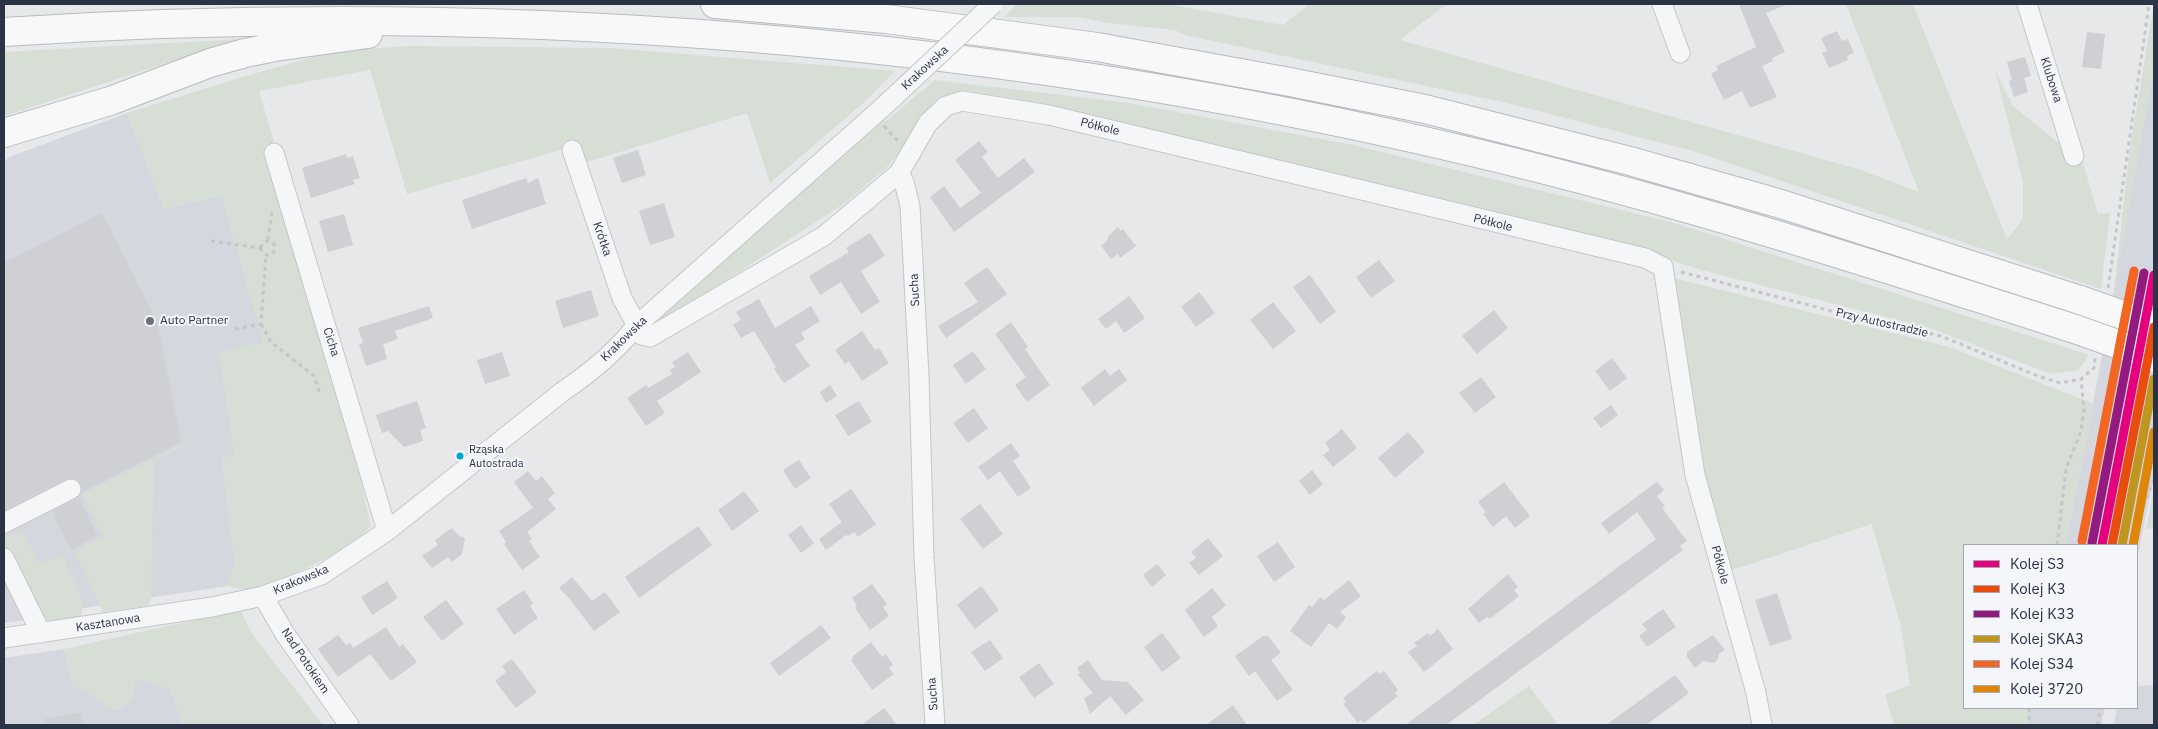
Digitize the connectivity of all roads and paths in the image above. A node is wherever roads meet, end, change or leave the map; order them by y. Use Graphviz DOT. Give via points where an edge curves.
graph roads {
  1 [pos="715,4"];
  2 [pos="994,4"];
  3 [pos="1662,4"];
  4 [pos="2027,4"];
  5 [pos="2149,4"];
  6 [pos="478,22"];
  7 [pos="4,32"];
  8 [pos="1680,53"];
  9 [pos="110,101"];
  10 [pos="878,111"];
  11 [pos="4,133"];
  12 [pos="4,147"];
  13 [pos="572,150"];
  14 [pos="274,153"];
  15 [pos="910,154"];
  16 [pos="2074,156"];
  17 [pos="899,173"];
  18 [pos="211,240"];
  19 [pos="260,248"];
  20 [pos="266,255"];
  21 [pos="1664,267"];
  22 [pos="2107,290"];
  23 [pos="262,324"];
  24 [pos="636,326"];
  25 [pos="2154,326"];
  26 [pos="235,329"];
  27 [pos="2097,349"];
  28 [pos="2154,357"];
  29 [pos="2081,378"];
  30 [pos="320,394"];
  31 [pos="2154,480"];
  32 [pos="71,489"];
  33 [pos="4,523"];
  34 [pos="387,531"];
  35 [pos="2057,544"];
  36 [pos="2136,544"];
  37 [pos="4,558"];
  38 [pos="262,596"];
  39 [pos="212,607"];
  40 [pos="41,633"];
  41 [pos="4,638"];
  42 [pos="2029,709"];
  43 [pos="2101,709"];
  44 [pos="349,725"];
  45 [pos="935,725"];
  46 [pos="1762,725"];
  47 [pos="2029,725"];
  48 [pos="2097,725"];
  1 -- 25 [label="highway, bridge" via="886,19 1097,47 1425,109 1771,201"];
  2 -- 10 [label="street, Krakowska, bridge"];
  3 -- 8 [label="street"];
  4 -- 16 [label="street, Klubowa"];
  5 -- 22 [label="path"];
  6 -- 7 [label="highway" via="242,20"];
  6 -- 9 [label="highway" via="337,38 245,53"];
  6 -- 28 [label="highway, bridge" via="678,31 912,53 1029,68 1270,108 1626,190 1779,234"];
  9 -- 11 [label="highway"];
  9 -- 12 [label="highway"];
  10 -- 15 [label="path"];
  10 -- 24 [label="street, Krakowska"];
  13 -- 24 [label="street, Krótka" via="622,298"];
  14 -- 34 [label="street, Cicha"];
  15 -- 17 [label="street, Półkole"];
  15 -- 21 [label="street, Półkole" via="928,123 946,106 962,101 1048,115 1645,258"];
  17 -- 24 [label="street" via="824,236 650,337 642,335"];
  17 -- 45 [label="street, Sucha" via="910,206 920,376 924,558"];
  18 -- 19 [label="path"];
  19 -- 20 [label="path"];
  19 -- 20 [label="path" via="265,241 274,243 275,251"];
  20 -- 23 [label="path"];
  21 -- 29 [label="path, Przy Autostradzie" via="1941,336 2060,383"];
  21 -- 46 [label="street, Półkole" via="1696,476"];
  23 -- 26 [label="path"];
  23 -- 30 [label="path" via="271,342 314,376"];
  24 -- 34 [label="street, Krakowska" via="623,343 587,374"];
  27 -- 29 [label="path, Przy Autostradzie" via="2094,368"];
  29 -- 35 [label="path" via="2084,410 2081,431 2066,469"];
  31 -- 36 [label="path" via="2143,507"];
  32 -- 33 [label="street"];
  34 -- 38 [label="street, Krakowska" via="322,575"];
  37 -- 40 [label="street"];
  38 -- 39 [label="street, Krakowska"];
  38 -- 44 [label="street, Nad Potokiem"];
  39 -- 40 [label="street, Kasztanowa"];
  40 -- 41 [label="street, Kasztanowa"];
  42 -- 47 [label="path"];
  43 -- 48 [label="path"];
}
